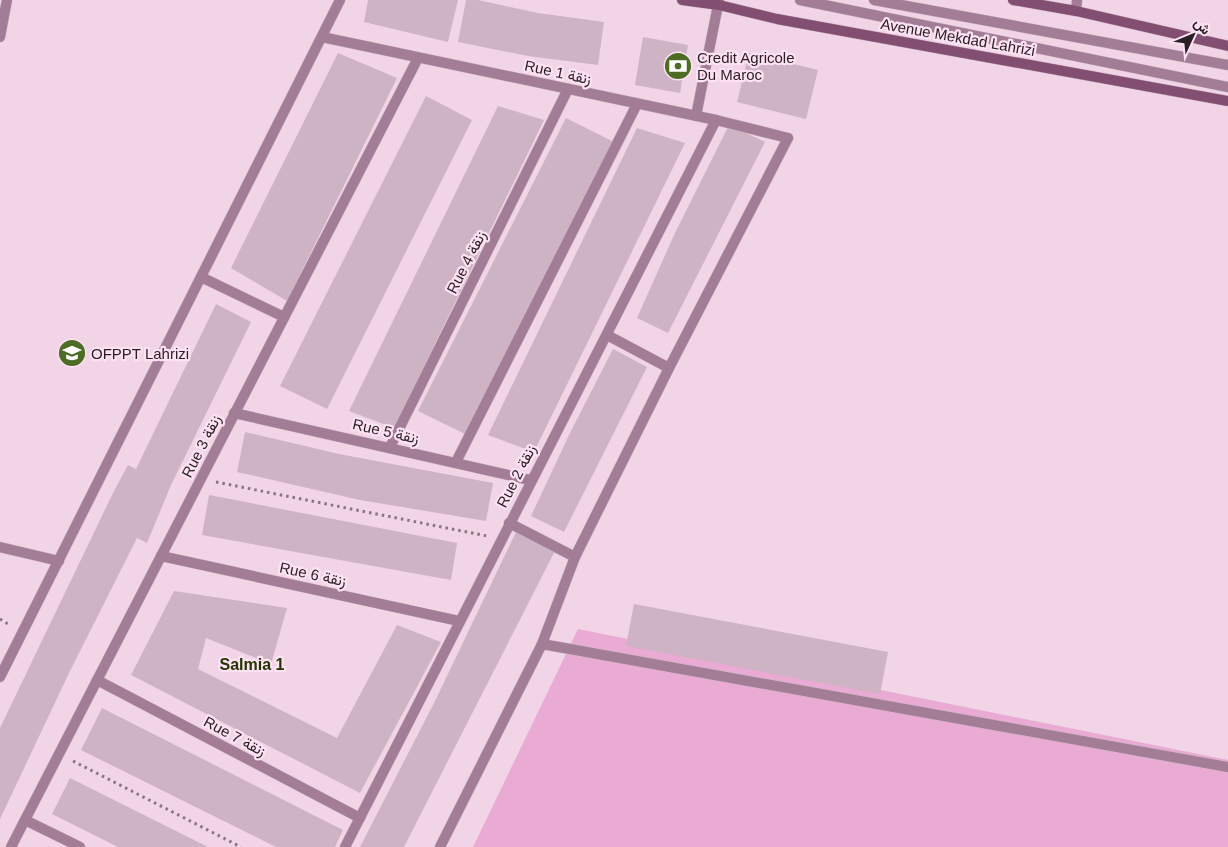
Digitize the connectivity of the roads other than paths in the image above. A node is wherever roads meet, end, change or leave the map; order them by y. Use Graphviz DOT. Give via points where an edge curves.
graph roads {
  1 [pos="7,0"];
  2 [pos="340,0"];
  3 [pos="682,0"];
  4 [pos="800,0"];
  5 [pos="874,0"];
  6 [pos="1015,0"];
  7 [pos="1078,0"];
  8 [pos="719,2"];
  9 [pos="1076,11"];
  10 [pos="2,12"];
  11 [pos="0,37"];
  12 [pos="322,37"];
  13 [pos="1228,46"];
  14 [pos="418,58"];
  15 [pos="1228,65"];
  16 [pos="1228,87"];
  17 [pos="568,90"];
  18 [pos="1228,101"];
  19 [pos="638,104"];
  20 [pos="696,116"];
  21 [pos="716,120"];
  22 [pos="201,277"];
  23 [pos="284,317"];
  24 [pos="607,335"];
  25 [pos="670,368"];
  26 [pos="234,413"];
  27 [pos="390,447"];
  28 [pos="456,462"];
  29 [pos="530,480"];
  30 [pos="509,522"];
  31 [pos="0,547"];
  32 [pos="161,556"];
  33 [pos="575,558"];
  34 [pos="59,561"];
  35 [pos="459,621"];
  36 [pos="542,644"];
  37 [pos="0,677"];
  38 [pos="97,680"];
  39 [pos="1228,767"];
  40 [pos="360,818"];
  41 [pos="25,820"];
  42 [pos="11,847"];
  43 [pos="80,847"];
  44 [pos="345,847"];
  45 [pos="440,847"];
  1 -- 10 [label="street"];
  2 -- 12 [label="street"];
  3 -- 8 [label="main road, Avenue Mekdad Lahrizi"];
  4 -- 16 [label="street"];
  5 -- 15 [label="street"];
  6 -- 9 [label="main road"];
  7 -- 9 [label="street"];
  8 -- 18 [label="main road, Avenue Mekdad Lahrizi" via="778,19"];
  8 -- 20 [label="street"];
  9 -- 13 [label="main road"];
  10 -- 11 [label="street"];
  12 -- 14 [label="street, Rue 1 زنقة"];
  12 -- 22 [label="street"];
  14 -- 17 [label="street, Rue 1 زنقة"];
  14 -- 23 [label="street, Rue 3 زنقة"];
  17 -- 19 [label="street, Rue 1 زنقة"];
  17 -- 27 [label="street, Rue 4 زنقة"];
  19 -- 20 [label="street, Rue 1 زنقة"];
  19 -- 28 [label="street"];
  20 -- 21 [label="street, Rue 1 زنقة"];
  21 -- 24 [label="street, Rue 2 زنقة"];
  21 -- 25 [label="street, Rue 1 زنقة" via="788,138"];
  22 -- 23 [label="street"];
  22 -- 34 [label="street"];
  23 -- 26 [label="street, Rue 3 زنقة"];
  24 -- 25 [label="street"];
  24 -- 29 [label="street, Rue 2 زنقة"];
  25 -- 33 [label="street"];
  26 -- 27 [label="street, Rue 5 زنقة"];
  26 -- 32 [label="street, Rue 3 زنقة"];
  27 -- 28 [label="street, Rue 5 زنقة"];
  28 -- 29 [label="street, Rue 5 زنقة"];
  29 -- 30 [label="street, Rue 2 زنقة"];
  30 -- 33 [label="street"];
  30 -- 35 [label="street, Rue 2 زنقة"];
  31 -- 34 [label="street"];
  32 -- 35 [label="street, Rue 6 زنقة"];
  32 -- 38 [label="street, Rue 3 زنقة"];
  33 -- 36 [label="street"];
  34 -- 37 [label="street"];
  35 -- 40 [label="street, Rue 2 زنقة"];
  36 -- 39 [label="street"];
  36 -- 45 [label="street"];
  38 -- 40 [label="street, Rue 7 زنقة"];
  38 -- 41 [label="street, Rue 3 زنقة"];
  40 -- 44 [label="street, Rue 2 زنقة"];
  41 -- 42 [label="street, Rue 3 زنقة"];
  41 -- 43 [label="street"];
}
